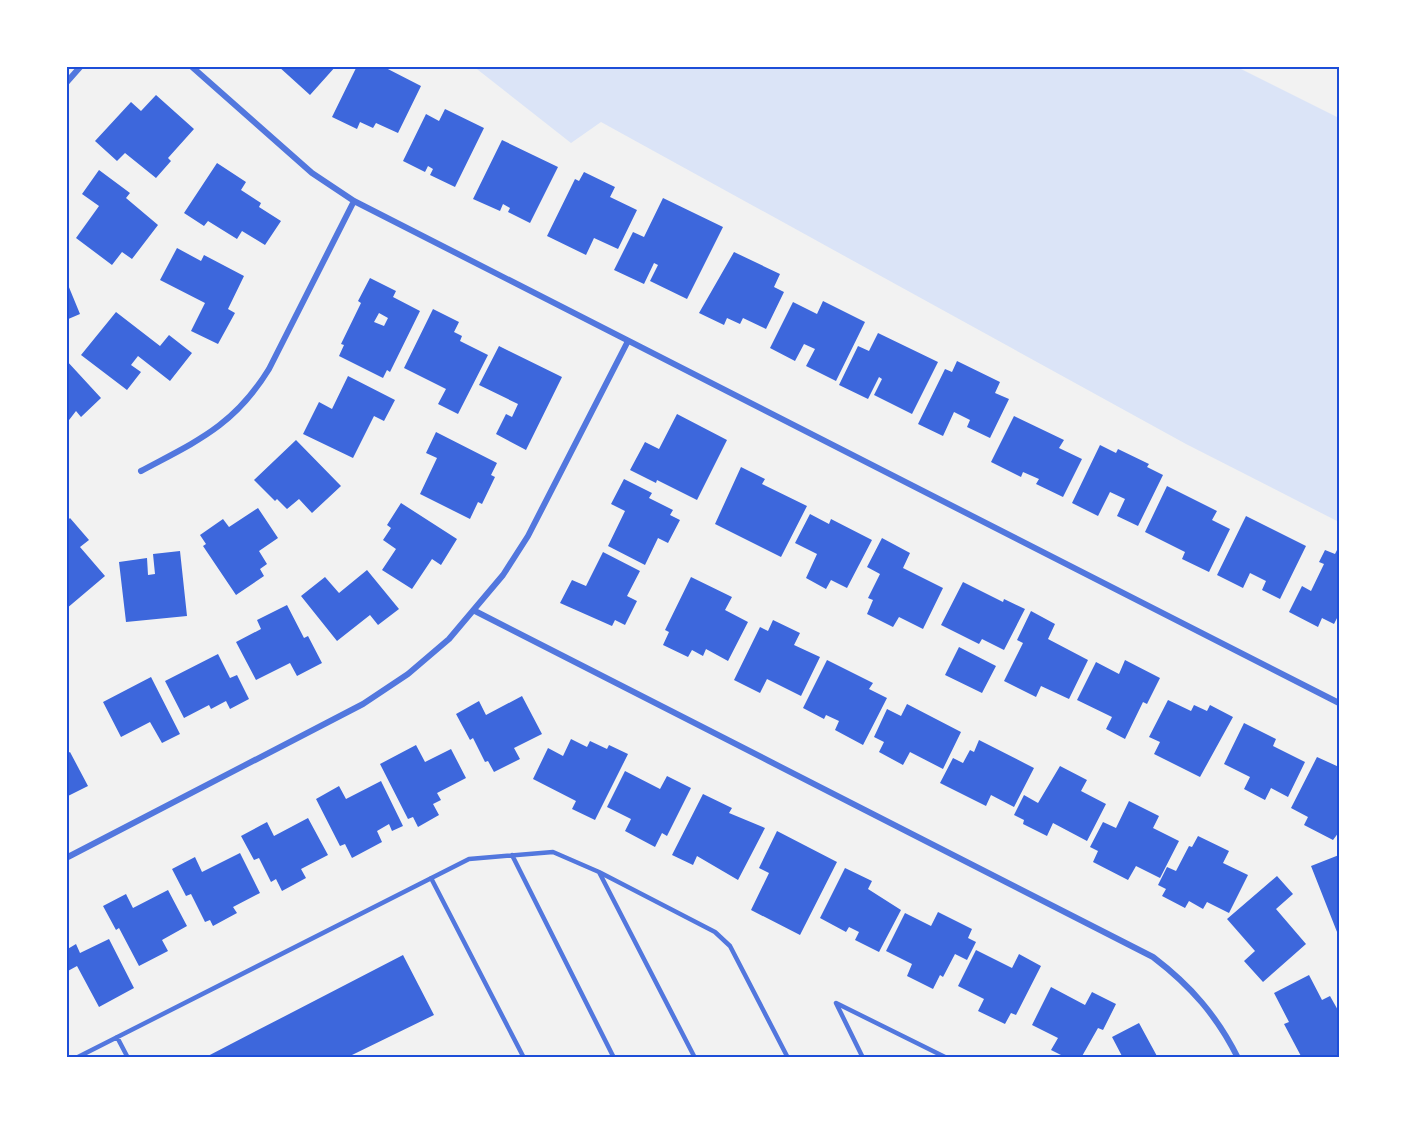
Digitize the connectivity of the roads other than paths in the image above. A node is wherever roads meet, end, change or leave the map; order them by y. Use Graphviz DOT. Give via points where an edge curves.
graph roads {
  1 [pos="81,66"];
  2 [pos="191,66"];
  3 [pos="66,83"];
  4 [pos="354,201"];
  5 [pos="628,341"];
  6 [pos="141,471"];
  7 [pos="475,611"];
  8 [pos="1339,704"];
  9 [pos="512,855"];
  10 [pos="66,858"];
  11 [pos="599,872"];
  12 [pos="431,878"];
  13 [pos="117,1037"];
  14 [pos="612,1057"];
  15 [pos="76,1058"];
  16 [pos="128,1058"];
  17 [pos="524,1058"];
  18 [pos="695,1058"];
  19 [pos="788,1058"];
  20 [pos="863,1058"];
  21 [pos="947,1058"];
  22 [pos="1238,1058"];
  1 -- 3 [label="street"];
  2 -- 4 [label="street" via="276,144"];
  4 -- 5 [label="street"];
  4 -- 6 [label="street" via="254,394 212,433"];
  5 -- 7 [label="street" via="528,536"];
  5 -- 8 [label="street"];
  7 -- 10 [label="street" via="408,674 363,704"];
  7 -- 22 [label="street" via="1153,957 1202,1000 1223,1028"];
  9 -- 11 [label="lane" via="553,852"];
  9 -- 12 [label="lane" via="469,859"];
  9 -- 14 [label="lane"];
  11 -- 18 [label="lane"];
  11 -- 19 [label="lane" via="715,932 730,946"];
  12 -- 13 [label="lane"];
  12 -- 17 [label="lane"];
  13 -- 15 [label="lane"];
  13 -- 16 [label="lane"];
  20 -- 21 [label="lane" via="836,1003"];
}
